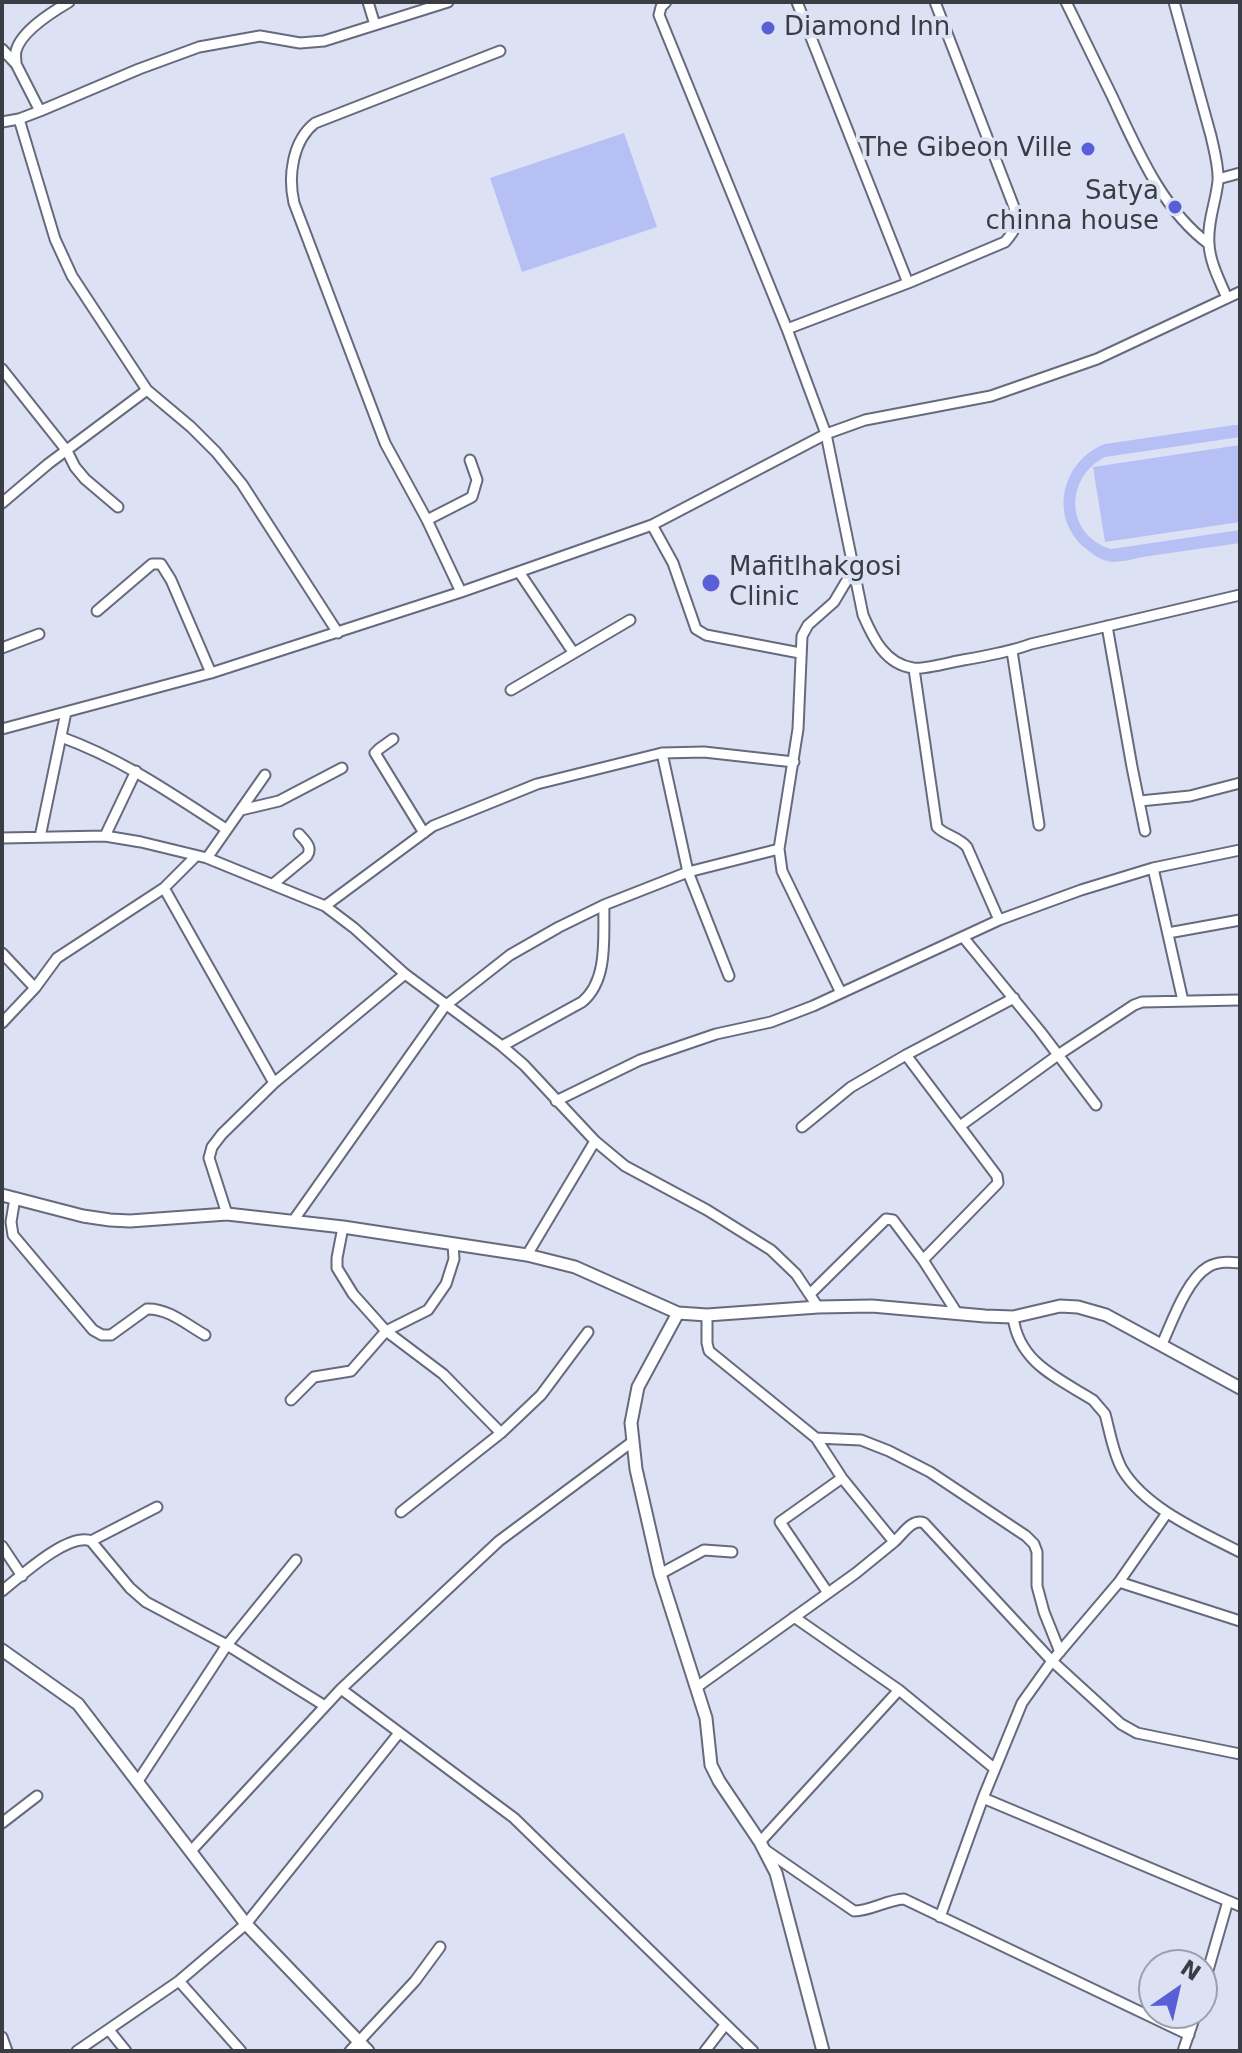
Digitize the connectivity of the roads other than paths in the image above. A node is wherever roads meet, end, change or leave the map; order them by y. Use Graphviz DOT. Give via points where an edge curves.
graph roads {
  1 [pos="69,2"];
  2 [pos="368,2"];
  3 [pos="448,2"];
  4 [pos="666,2"];
  5 [pos="797,2"];
  6 [pos="935,2"];
  7 [pos="1066,2"];
  8 [pos="1174,2"];
  9 [pos="375,25"];
  10 [pos="2,49"];
  11 [pos="500,51"];
  12 [pos="16,64"];
  13 [pos="40,111"];
  14 [pos="19,119"];
  15 [pos="2,122"];
  16 [pos="1240,173"];
  17 [pos="1218,179"];
  18 [pos="1209,244"];
  19 [pos="908,283"];
  20 [pos="1240,292"];
  21 [pos="1227,298"];
  22 [pos="787,329"];
  23 [pos="2,369"];
  24 [pos="147,390"];
  25 [pos="826,434"];
  26 [pos="67,451"];
  27 [pos="470,460"];
  28 [pos="2,486"];
  29 [pos="14,492"];
  30 [pos="2,503"];
  31 [pos="118,507"];
  32 [pos="427,520"];
  33 [pos="652,525"];
  34 [pos="853,570"];
  35 [pos="519,572"];
  36 [pos="461,592"];
  37 [pos="1240,595"];
  38 [pos="97,611"];
  39 [pos="630,620"];
  40 [pos="1107,626"];
  41 [pos="338,633"];
  42 [pos="39,634"];
  43 [pos="2,648"];
  44 [pos="1012,651"];
  45 [pos="573,652"];
  46 [pos="800,653"];
  47 [pos="914,669"];
  48 [pos="211,673"];
  49 [pos="511,690"];
  50 [pos="66,712"];
  51 [pos="2,729"];
  52 [pos="61,737"];
  53 [pos="393,739"];
  54 [pos="662,753"];
  55 [pos="794,762"];
  56 [pos="342,768"];
  57 [pos="136,771"];
  58 [pos="265,775"];
  59 [pos="1240,783"];
  60 [pos="1140,801"];
  61 [pos="241,810"];
  62 [pos="1039,825"];
  63 [pos="226,829"];
  64 [pos="1145,831"];
  65 [pos="424,833"];
  66 [pos="299,834"];
  67 [pos="105,836"];
  68 [pos="40,837"];
  69 [pos="2,838"];
  70 [pos="779,849"];
  71 [pos="1240,850"];
  72 [pos="201,857"];
  73 [pos="1153,868"];
  74 [pos="688,872"];
  75 [pos="273,884"];
  76 [pos="164,888"];
  77 [pos="604,905"];
  78 [pos="325,906"];
  79 [pos="999,920"];
  80 [pos="1240,920"];
  81 [pos="1168,933"];
  82 [pos="963,937"];
  83 [pos="2,953"];
  84 [pos="405,974"];
  85 [pos="729,976"];
  86 [pos="35,988"];
  87 [pos="841,993"];
  88 [pos="1014,998"];
  89 [pos="1240,1000"];
  90 [pos="1183,1001"];
  91 [pos="445,1006"];
  92 [pos="2,1023"];
  93 [pos="502,1046"];
  94 [pos="906,1055"];
  95 [pos="1058,1055"];
  96 [pos="274,1083"];
  97 [pos="556,1101"];
  98 [pos="1096,1105"];
  99 [pos="960,1126"];
  100 [pos="802,1127"];
  101 [pos="595,1141"];
  102 [pos="2,1195"];
  103 [pos="14,1206"];
  104 [pos="227,1214"];
  105 [pos="293,1221"];
  106 [pos="343,1227"];
  107 [pos="453,1244"];
  108 [pos="527,1255"];
  109 [pos="923,1260"];
  110 [pos="1240,1263"];
  111 [pos="810,1294"];
  112 [pos="818,1307"];
  113 [pos="678,1313"];
  114 [pos="957,1313"];
  115 [pos="707,1315"];
  116 [pos="1013,1317"];
  117 [pos="386,1331"];
  118 [pos="588,1332"];
  119 [pos="205,1335"];
  120 [pos="1162,1344"];
  121 [pos="1240,1388"];
  122 [pos="291,1400"];
  123 [pos="501,1433"];
  124 [pos="816,1438"];
  125 [pos="632,1442"];
  126 [pos="842,1478"];
  127 [pos="157,1507"];
  128 [pos="401,1512"];
  129 [pos="1167,1513"];
  130 [pos="91,1541"];
  131 [pos="894,1542"];
  132 [pos="2,1546"];
  133 [pos="732,1552"];
  134 [pos="1240,1552"];
  135 [pos="296,1560"];
  136 [pos="660,1574"];
  137 [pos="22,1576"];
  138 [pos="1119,1582"];
  139 [pos="2,1591"];
  140 [pos="828,1593"];
  141 [pos="794,1617"];
  142 [pos="1240,1621"];
  143 [pos="227,1645"];
  144 [pos="2,1650"];
  145 [pos="1056,1656"];
  146 [pos="697,1687"];
  147 [pos="341,1689"];
  148 [pos="899,1690"];
  149 [pos="325,1706"];
  150 [pos="399,1733"];
  151 [pos="1240,1754"];
  152 [pos="995,1769"];
  153 [pos="138,1781"];
  154 [pos="37,1796"];
  155 [pos="983,1798"];
  156 [pos="2,1823"];
  157 [pos="762,1845"];
  158 [pos="191,1851"];
  159 [pos="1228,1901"];
  160 [pos="1240,1906"];
  161 [pos="940,1917"];
  162 [pos="246,1924"];
  163 [pos="440,1947"];
  164 [pos="1214,1949"];
  165 [pos="179,1981"];
  166 [pos="725,2025"];
  167 [pos="1191,2029"];
  168 [pos="109,2030"];
  169 [pos="1189,2035"];
  170 [pos="2,2037"];
  171 [pos="359,2048"];
  172 [pos="7,2051"];
  173 [pos="77,2051"];
  174 [pos="126,2051"];
  175 [pos="241,2051"];
  176 [pos="705,2051"];
  177 [pos="753,2051"];
  178 [pos="823,2051"];
  179 [pos="1183,2051"];
  1 -- 12 [label="street" via="21,40"];
  2 -- 9 [label="street"];
  3 -- 9 [label="street"];
  4 -- 22 [label="street" via="659,15"];
  5 -- 19 [label="street"];
  6 -- 19 [label="street" via="1017,223 1005,242"];
  7 -- 18 [label="street" via="1135,148 1172,207"];
  8 -- 17 [label="street"];
  9 -- 13 [label="street" via="324,41 260,36 199,47"];
  10 -- 12 [label="street"];
  11 -- 32 [label="street" via="315,123 305,133 293,165 294,203 326,290 385,443"];
  12 -- 13 [label="street"];
  13 -- 14 [label="street"];
  14 -- 15 [label="street"];
  14 -- 24 [label="street" via="55,239 72,276"];
  16 -- 17 [label="street"];
  17 -- 18 [label="street"];
  18 -- 21 [label="street"];
  19 -- 22 [label="street"];
  20 -- 21 [label="street"];
  21 -- 25 [label="street" via="1097,359 991,396 865,420"];
  22 -- 25 [label="street"];
  23 -- 26 [label="street"];
  24 -- 26 [label="street"];
  24 -- 41 [label="street" via="191,427 242,484"];
  25 -- 33 [label="street"];
  25 -- 34 [label="street"];
  26 -- 29 [label="street"];
  26 -- 31 [label="street" via="85,479"];
  27 -- 32 [label="street" via="477,480 472,497"];
  28 -- 29 [label="street"];
  29 -- 30 [label="street"];
  32 -- 36 [label="street"];
  33 -- 35 [label="street"];
  33 -- 46 [label="street" via="673,563 696,629"];
  34 -- 46 [label="street" via="834,602 808,625"];
  34 -- 47 [label="street" via="873,639 895,661"];
  35 -- 36 [label="street"];
  35 -- 45 [label="street"];
  36 -- 41 [label="street"];
  37 -- 40 [label="street"];
  38 -- 48 [label="street" via="152,564 161,564"];
  39 -- 45 [label="street"];
  40 -- 44 [label="street"];
  40 -- 60 [label="street"];
  41 -- 48 [label="street"];
  42 -- 43 [label="street"];
  44 -- 47 [label="street"];
  44 -- 62 [label="street"];
  45 -- 49 [label="street"];
  46 -- 55 [label="street"];
  47 -- 79 [label="street" via="937,827 967,847"];
  48 -- 50 [label="street"];
  50 -- 51 [label="street"];
  50 -- 52 [label="street"];
  52 -- 57 [label="street"];
  52 -- 68 [label="street"];
  53 -- 65 [label="street" via="375,753"];
  54 -- 55 [label="street"];
  54 -- 65 [label="street" via="537,784"];
  54 -- 74 [label="street"];
  55 -- 70 [label="street"];
  56 -- 61 [label="street" via="279,801"];
  57 -- 63 [label="street"];
  57 -- 67 [label="street"];
  58 -- 61 [label="street"];
  59 -- 60 [label="street"];
  60 -- 64 [label="street"];
  61 -- 63 [label="street"];
  63 -- 72 [label="street"];
  65 -- 78 [label="street"];
  66 -- 75 [label="street" via="310,852"];
  67 -- 68 [label="street"];
  67 -- 72 [label="street"];
  68 -- 69 [label="street"];
  70 -- 74 [label="street"];
  70 -- 87 [label="street" via="782,871"];
  71 -- 73 [label="street"];
  72 -- 75 [label="street"];
  72 -- 76 [label="street"];
  73 -- 79 [label="street"];
  73 -- 81 [label="street"];
  74 -- 77 [label="street"];
  74 -- 85 [label="street"];
  75 -- 78 [label="street"];
  76 -- 86 [label="street" via="57,958"];
  76 -- 96 [label="street"];
  77 -- 91 [label="street" via="510,955"];
  77 -- 93 [label="street" via="602,963 591,995"];
  78 -- 84 [label="street"];
  79 -- 82 [label="street"];
  80 -- 81 [label="street"];
  81 -- 90 [label="street"];
  82 -- 87 [label="street"];
  82 -- 88 [label="street"];
  83 -- 86 [label="street"];
  84 -- 91 [label="street"];
  84 -- 96 [label="street"];
  86 -- 92 [label="street"];
  87 -- 97 [label="street" via="771,1022 640,1060"];
  88 -- 94 [label="street"];
  88 -- 95 [label="street"];
  89 -- 90 [label="street"];
  90 -- 95 [label="street" via="1134,1005"];
  91 -- 93 [label="street"];
  91 -- 105 [label="street"];
  93 -- 97 [label="street"];
  94 -- 99 [label="street"];
  94 -- 100 [label="street" via="851,1087"];
  95 -- 98 [label="street"];
  95 -- 99 [label="street"];
  96 -- 104 [label="street" via="209,1152"];
  97 -- 101 [label="street"];
  99 -- 109 [label="street" via="998,1183"];
  101 -- 108 [label="street"];
  101 -- 111 [label="street" via="625,1166 771,1250"];
  102 -- 103 [label="street"];
  103 -- 104 [label="street" via="130,1221"];
  103 -- 119 [label="street" via="13,1235 93,1330 111,1335 153,1309"];
  104 -- 105 [label="street"];
  105 -- 106 [label="street"];
  106 -- 107 [label="street"];
  106 -- 117 [label="street" via="337,1268"];
  107 -- 108 [label="street"];
  107 -- 117 [label="street" via="446,1284 428,1310"];
  108 -- 113 [label="street" via="575,1267"];
  109 -- 111 [label="street" via="888,1218"];
  109 -- 114 [label="street"];
  110 -- 120 [label="street" via="1209,1266 1200,1274"];
  111 -- 112 [label="street"];
  112 -- 114 [label="street"];
  112 -- 115 [label="street"];
  113 -- 115 [label="street"];
  113 -- 125 [label="street" via="638,1387"];
  114 -- 116 [label="street"];
  115 -- 124 [label="street" via="709,1351"];
  116 -- 120 [label="street" via="1078,1307"];
  116 -- 129 [label="street" via="1027,1354 1101,1408 1123,1470"];
  117 -- 122 [label="street" via="351,1371 314,1377"];
  117 -- 123 [label="street" via="443,1374"];
  118 -- 123 [label="street" via="541,1395"];
  120 -- 121 [label="street"];
  123 -- 128 [label="street"];
  124 -- 126 [label="street"];
  124 -- 145 [label="street" via="861,1440 889,1451 1026,1536 1037,1552 1037,1586"];
  125 -- 136 [label="street"];
  125 -- 147 [label="street" via="499,1541"];
  126 -- 131 [label="street"];
  126 -- 140 [label="street" via="780,1522"];
  127 -- 130 [label="street"];
  129 -- 134 [label="street"];
  129 -- 138 [label="street"];
  130 -- 137 [label="street" via="79,1539 62,1547"];
  130 -- 143 [label="street" via="146,1602"];
  131 -- 140 [label="street"];
  131 -- 145 [label="street" via="914,1522 924,1523"];
  132 -- 137 [label="street"];
  133 -- 136 [label="street" via="704,1550"];
  135 -- 143 [label="street"];
  136 -- 146 [label="street"];
  137 -- 139 [label="street"];
  138 -- 142 [label="street"];
  138 -- 145 [label="street"];
  140 -- 141 [label="street"];
  141 -- 146 [label="street"];
  141 -- 148 [label="street"];
  143 -- 149 [label="street"];
  143 -- 153 [label="street"];
  144 -- 153 [label="street" via="78,1704"];
  145 -- 151 [label="street" via="1129,1729"];
  145 -- 152 [label="street" via="1022,1703"];
  146 -- 157 [label="street" via="709,1731 711,1765"];
  147 -- 149 [label="street"];
  147 -- 150 [label="street"];
  148 -- 152 [label="street"];
  148 -- 157 [label="street"];
  149 -- 158 [label="street"];
  150 -- 162 [label="street"];
  150 -- 166 [label="street" via="514,1818"];
  152 -- 155 [label="street"];
  153 -- 158 [label="street"];
  154 -- 156 [label="street"];
  155 -- 159 [label="street"];
  155 -- 161 [label="street"];
  157 -- 161 [label="street" via="854,1911 904,1899"];
  157 -- 178 [label="street" via="776,1873"];
  158 -- 162 [label="street"];
  159 -- 160 [label="street"];
  159 -- 164 [label="street"];
  161 -- 169 [label="street"];
  162 -- 165 [label="street"];
  162 -- 171 [label="street"];
  163 -- 171 [label="street"];
  165 -- 168 [label="street"];
  165 -- 175 [label="street"];
  166 -- 176 [label="street"];
  166 -- 177 [label="street"];
  167 -- 169 [label="street"];
  168 -- 173 [label="street"];
  168 -- 174 [label="street"];
  169 -- 179 [label="street"];
  170 -- 172 [label="street"];
}
